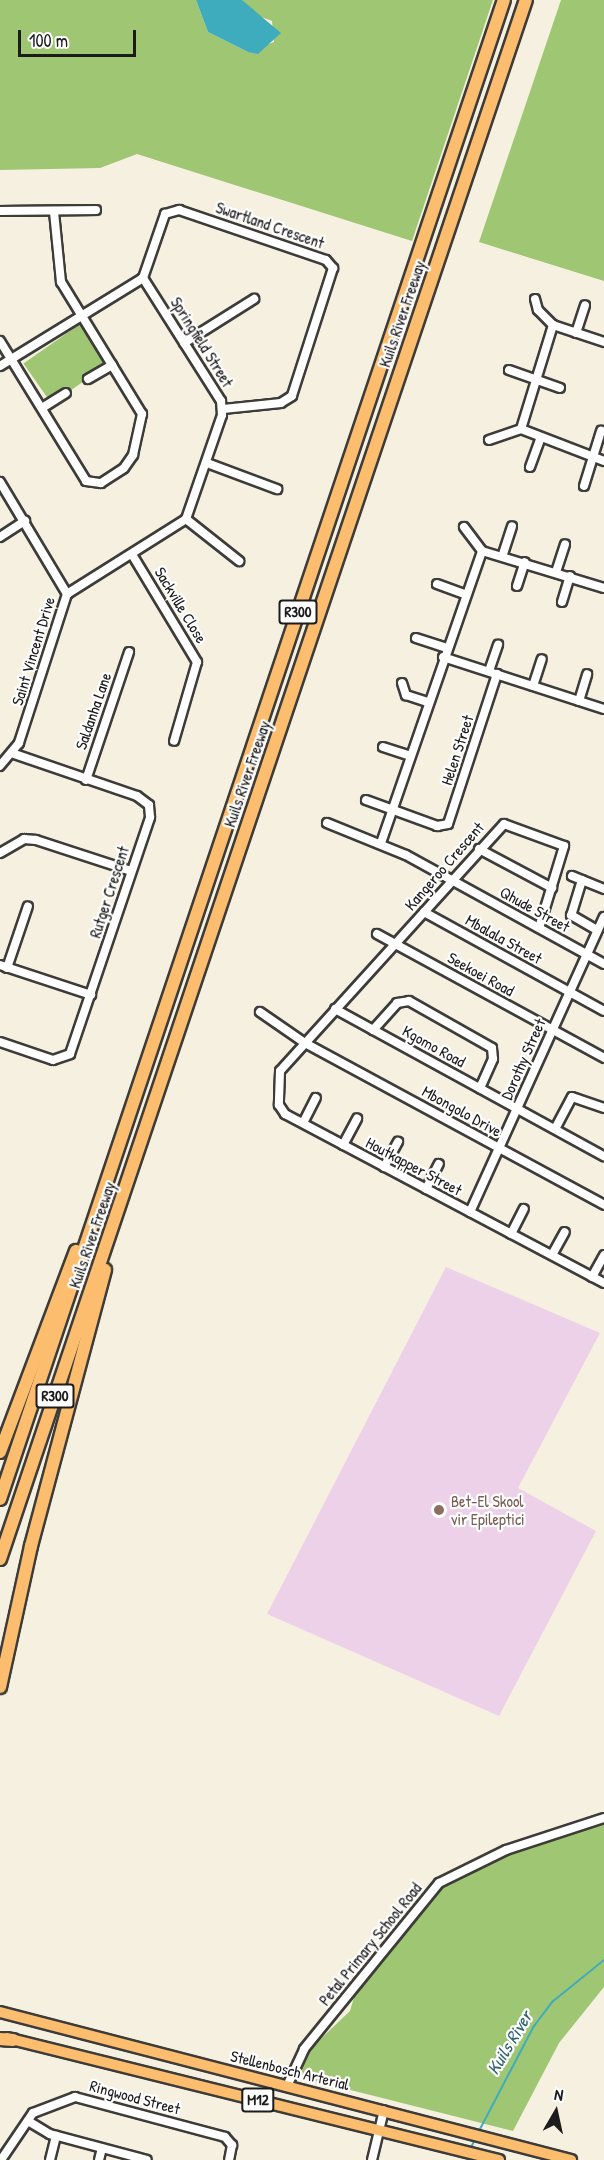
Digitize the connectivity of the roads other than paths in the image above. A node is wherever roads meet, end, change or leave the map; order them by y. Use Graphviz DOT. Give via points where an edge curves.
graph roads {
  1 [pos="504,0"];
  2 [pos="526,0"];
  3 [pos="96,210"];
  4 [pos="0,211"];
  5 [pos="54,212"];
  6 [pos="143,278"];
  7 [pos="254,299"];
  8 [pos="535,299"];
  9 [pos="585,305"];
  10 [pos="82,316"];
  11 [pos="553,325"];
  12 [pos="576,333"];
  13 [pos="0,341"];
  14 [pos="604,342"];
  15 [pos="184,343"];
  16 [pos="11,359"];
  17 [pos="112,365"];
  18 [pos="0,366"];
  19 [pos="508,370"];
  20 [pos="88,379"];
  21 [pos="535,379"];
  22 [pos="560,388"];
  23 [pos="66,393"];
  24 [pos="42,408"];
  25 [pos="223,409"];
  26 [pos="521,429"];
  27 [pos="601,431"];
  28 [pos="540,439"];
  29 [pos="489,440"];
  30 [pos="593,457"];
  31 [pos="604,461"];
  32 [pos="207,463"];
  33 [pos="530,467"];
  34 [pos="0,482"];
  35 [pos="584,486"];
  36 [pos="277,489"];
  37 [pos="186,519"];
  38 [pos="25,521"];
  39 [pos="464,526"];
  40 [pos="512,526"];
  41 [pos="0,537"];
  42 [pos="566,544"];
  43 [pos="482,551"];
  44 [pos="503,555"];
  45 [pos="133,556"];
  46 [pos="238,561"];
  47 [pos="525,562"];
  48 [pos="556,572"];
  49 [pos="570,576"];
  50 [pos="437,584"];
  51 [pos="517,586"];
  52 [pos="604,588"];
  53 [pos="67,594"];
  54 [pos="464,594"];
  55 [pos="562,602"];
  56 [pos="416,638"];
  57 [pos="498,645"];
  58 [pos="129,652"];
  59 [pos="444,652"];
  60 [pos="542,659"];
  61 [pos="493,673"];
  62 [pos="587,674"];
  63 [pos="402,683"];
  64 [pos="533,686"];
  65 [pos="579,701"];
  66 [pos="428,702"];
  67 [pos="604,709"];
  68 [pos="174,741"];
  69 [pos="383,747"];
  70 [pos="14,754"];
  71 [pos="410,756"];
  72 [pos="0,765"];
  73 [pos="86,780"];
  74 [pos="366,800"];
  75 [pos="392,809"];
  76 [pos="327,823"];
  77 [pos="381,843"];
  78 [pos="479,849"];
  79 [pos="0,853"];
  80 [pos="131,871"];
  81 [pos="572,876"];
  82 [pos="452,880"];
  83 [pos="582,880"];
  84 [pos="552,888"];
  85 [pos="604,889"];
  86 [pos="28,906"];
  87 [pos="424,912"];
  88 [pos="604,917"];
  89 [pos="539,928"];
  90 [pos="597,930"];
  91 [pos="376,934"];
  92 [pos="395,944"];
  93 [pos="587,954"];
  94 [pos="604,964"];
  95 [pos="4,966"];
  96 [pos="570,992"];
  97 [pos="91,995"];
  98 [pos="335,1009"];
  99 [pos="604,1011"];
  100 [pos="260,1012"];
  101 [pos="552,1029"];
  102 [pos="373,1030"];
  103 [pos="0,1042"];
  104 [pos="305,1043"];
  105 [pos="604,1058"];
  106 [pos="480,1088"];
  107 [pos="316,1098"];
  108 [pos="604,1108"];
  109 [pos="518,1109"];
  110 [pos="357,1119"];
  111 [pos="303,1124"];
  112 [pos="555,1129"];
  113 [pos="398,1142"];
  114 [pos="343,1145"];
  115 [pos="500,1148"];
  116 [pos="604,1156"];
  117 [pos="439,1164"];
  118 [pos="384,1167"];
  119 [pos="426,1189"];
  120 [pos="604,1205"];
  121 [pos="524,1209"];
  122 [pos="470,1212"];
  123 [pos="92,1224"];
  124 [pos="565,1232"];
  125 [pos="110,1233"];
  126 [pos="511,1234"];
  127 [pos="604,1255"];
  128 [pos="552,1256"];
  129 [pos="592,1277"];
  130 [pos="604,1283"];
  131 [pos="0,1452"];
  132 [pos="0,1499"];
  133 [pos="0,1559"];
  134 [pos="0,1687"];
  135 [pos="604,1818"];
  136 [pos="0,2012"];
  137 [pos="0,2037"];
  138 [pos="14,2040"];
  139 [pos="288,2084"];
  140 [pos="384,2110"];
  141 [pos="28,2121"];
  142 [pos="379,2129"];
  143 [pos="56,2136"];
  144 [pos="102,2148"];
  145 [pos="1,2160"];
  146 [pos="50,2160"];
  147 [pos="99,2160"];
  148 [pos="147,2160"];
  149 [pos="229,2160"];
  150 [pos="372,2160"];
  151 [pos="499,2160"];
  152 [pos="571,2160"];
  1 -- 123 [label="highway, Kuils River Freeway / R300"];
  2 -- 125 [label="highway, Kuils River Freeway / R300"];
  3 -- 5 [label="street"];
  4 -- 5 [label="street"];
  5 -- 10 [label="street" via="57,271"];
  6 -- 10 [label="street"];
  6 -- 15 [label="street, Springfield Street"];
  6 -- 25 [label="street, Swartland Crescent" via="171,210 332,265 292,396 281,403"];
  7 -- 15 [label="street"];
  8 -- 11 [label="street" via="538,310"];
  9 -- 12 [label="street"];
  10 -- 16 [label="street"];
  10 -- 17 [label="street"];
  11 -- 12 [label="street"];
  11 -- 21 [label="street"];
  12 -- 14 [label="street"];
  13 -- 16 [label="street"];
  15 -- 25 [label="street, Springfield Street"];
  16 -- 18 [label="street"];
  16 -- 24 [label="street"];
  17 -- 20 [label="street"];
  17 -- 24 [label="street" via="140,410 143,425 130,462 101,483 86,481"];
  19 -- 21 [label="street"];
  21 -- 22 [label="street"];
  21 -- 26 [label="street"];
  23 -- 24 [label="street"];
  25 -- 32 [label="street, Springfield Street"];
  26 -- 28 [label="street"];
  26 -- 29 [label="street"];
  27 -- 30 [label="street"];
  28 -- 30 [label="street"];
  28 -- 33 [label="street"];
  30 -- 31 [label="street"];
  30 -- 35 [label="street"];
  32 -- 36 [label="street"];
  32 -- 37 [label="street, Springfield Street"];
  34 -- 38 [label="street, Saint Vincent Drive"];
  37 -- 45 [label="street"];
  37 -- 46 [label="street"];
  38 -- 41 [label="street"];
  38 -- 53 [label="street, Saint Vincent Drive"];
  39 -- 43 [label="street"];
  40 -- 44 [label="street"];
  42 -- 48 [label="street"];
  43 -- 44 [label="street"];
  43 -- 54 [label="street"];
  44 -- 47 [label="street"];
  45 -- 53 [label="street"];
  45 -- 68 [label="street, Sackville Close" via="197,662"];
  47 -- 48 [label="street"];
  47 -- 51 [label="street"];
  48 -- 49 [label="street"];
  49 -- 52 [label="street"];
  49 -- 55 [label="street"];
  50 -- 54 [label="street"];
  53 -- 70 [label="street, Saint Vincent Drive"];
  54 -- 59 [label="street"];
  56 -- 59 [label="street"];
  57 -- 61 [label="street, Helen Street"];
  58 -- 73 [label="street, Saldanha Lane"];
  59 -- 61 [label="street"];
  59 -- 66 [label="street"];
  60 -- 64 [label="street"];
  61 -- 64 [label="street"];
  61 -- 75 [label="street, Helen Street" via="451,819 437,826"];
  62 -- 65 [label="street"];
  63 -- 66 [label="street" via="406,695"];
  64 -- 65 [label="street"];
  65 -- 67 [label="street"];
  66 -- 71 [label="street"];
  69 -- 71 [label="street"];
  70 -- 72 [label="street"];
  70 -- 73 [label="street, Rutger Crescent"];
  71 -- 75 [label="street"];
  73 -- 80 [label="street, Rutger Crescent" via="148,805 150,817"];
  74 -- 75 [label="street"];
  75 -- 77 [label="street"];
  76 -- 77 [label="street, Qhude Street"];
  77 -- 82 [label="street, Qhude Street"];
  78 -- 82 [label="street, Kangeroo Crescent"];
  78 -- 84 [label="street"];
  78 -- 84 [label="street, Kangeroo Crescent" via="504,824 559,840 564,851"];
  79 -- 80 [label="street" via="24,839 36,840"];
  80 -- 97 [label="street, Rutger Crescent"];
  81 -- 83 [label="street"];
  82 -- 87 [label="street, Kangeroo Crescent"];
  82 -- 89 [label="street, Qhude Street"];
  83 -- 85 [label="street"];
  83 -- 90 [label="street" via="571,915"];
  84 -- 89 [label="street, Kangeroo Crescent"];
  86 -- 95 [label="street"];
  87 -- 92 [label="street, Kangeroo Crescent"];
  87 -- 96 [label="street, Mbalala Street"];
  88 -- 90 [label="street, Dorothy Street"];
  89 -- 93 [label="street, Qhude Street"];
  90 -- 93 [label="street, Dorothy Street"];
  91 -- 92 [label="street, Seekoei Road"];
  92 -- 98 [label="street, Kangeroo Crescent"];
  92 -- 101 [label="street, Seekoei Road"];
  93 -- 94 [label="street, Qhude Street"];
  93 -- 96 [label="street, Dorothy Street"];
  95 -- 97 [label="street"];
  96 -- 99 [label="street, Mbalala Street"];
  96 -- 101 [label="street, Dorothy Street"];
  97 -- 103 [label="street, Rutger Crescent" via="66,1058 53,1060"];
  98 -- 102 [label="street, Kgomo Road"];
  98 -- 104 [label="street, Kangeroo Crescent"];
  100 -- 104 [label="street, Mbongolo Drive"];
  101 -- 105 [label="street, Seekoei Road"];
  101 -- 109 [label="street, Dorothy Street"];
  102 -- 106 [label="street, Kgomo Road"];
  102 -- 106 [label="street" via="397,1003 409,1001 492,1048 493,1059"];
  104 -- 111 [label="street, Houtkapper Street" via="276,1077 281,1111"];
  104 -- 115 [label="street, Mbongolo Drive"];
  106 -- 109 [label="street, Kgomo Road"];
  107 -- 111 [label="street"];
  108 -- 112 [label="street" via="572,1097"];
  109 -- 112 [label="street, Kgomo Road"];
  109 -- 115 [label="street, Dorothy Street"];
  110 -- 114 [label="street"];
  111 -- 114 [label="street, Houtkapper Street"];
  112 -- 116 [label="street, Kgomo Road"];
  113 -- 118 [label="street"];
  114 -- 118 [label="street, Houtkapper Street"];
  115 -- 120 [label="street, Mbongolo Drive"];
  115 -- 122 [label="street, Dorothy Street"];
  117 -- 119 [label="street"];
  118 -- 119 [label="street, Houtkapper Street"];
  119 -- 122 [label="street, Houtkapper Street"];
  121 -- 126 [label="street"];
  122 -- 126 [label="street, Houtkapper Street"];
  123 -- 131 [label="highway" via="67,1270"];
  123 -- 132 [label="highway, Kuils River Freeway / R300"];
  124 -- 128 [label="street"];
  125 -- 133 [label="highway, Kuils River Freeway / R300"];
  125 -- 134 [label="highway"];
  126 -- 128 [label="street, Houtkapper Street"];
  127 -- 129 [label="street"];
  128 -- 129 [label="street, Houtkapper Street"];
  129 -- 130 [label="street, Houtkapper Street"];
  135 -- 139 [label="street, Petal Primary School Road" via="506,1850 439,1883 304,2049"];
  136 -- 139 [label="main road, Stellenbosch Arterial / M12"];
  137 -- 138 [label="highway"];
  138 -- 142 [label="main road, M12"];
  139 -- 140 [label="main road, Stellenbosch Arterial / M12"];
  140 -- 142 [label="street"];
  140 -- 152 [label="main road, Stellenbosch Arterial / M12"];
  141 -- 143 [label="street"];
  141 -- 145 [label="street, Ringwood Street"];
  141 -- 149 [label="street, Ringwood Street" via="38,2110 78,2097 225,2137 232,2145"];
  142 -- 150 [label="street"];
  142 -- 151 [label="main road, M12"];
  143 -- 144 [label="street"];
  143 -- 146 [label="street"];
  144 -- 147 [label="street"];
  144 -- 148 [label="street"];
}
